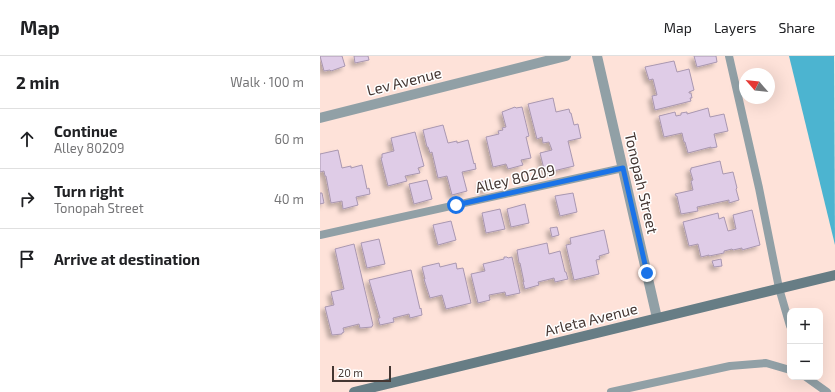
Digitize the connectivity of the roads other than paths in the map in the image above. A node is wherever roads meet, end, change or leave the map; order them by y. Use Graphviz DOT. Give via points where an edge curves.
graph roads {
  1 [pos="566,56"];
  2 [pos="597,56"];
  3 [pos="729,56"];
  4 [pos="320,118"];
  5 [pos="623,168"];
  6 [pos="320,235"];
  7 [pos="835,275"];
  8 [pos="779,288"];
  9 [pos="787,316"];
  10 [pos="657,318"];
  11 [pos="787,369"];
  12 [pos="810,380"];
  13 [pos="823,391"];
  14 [pos="354,392"];
  15 [pos="611,392"];
  1 -- 4 [label="street, Lev Avenue"];
  2 -- 5 [label="street, Tonopah Street"];
  3 -- 8 [label="lane"];
  5 -- 6 [label="lane, Alley 80209"];
  5 -- 10 [label="street, Tonopah Street"];
  7 -- 8 [label="main road, Arleta Avenue"];
  8 -- 9 [label="lane"];
  8 -- 10 [label="main road, Arleta Avenue"];
  10 -- 14 [label="main road, Arleta Avenue"];
  11 -- 15 [label="lane" via="766,363 730,366"];
  12 -- 13 [label="lane"];
}
